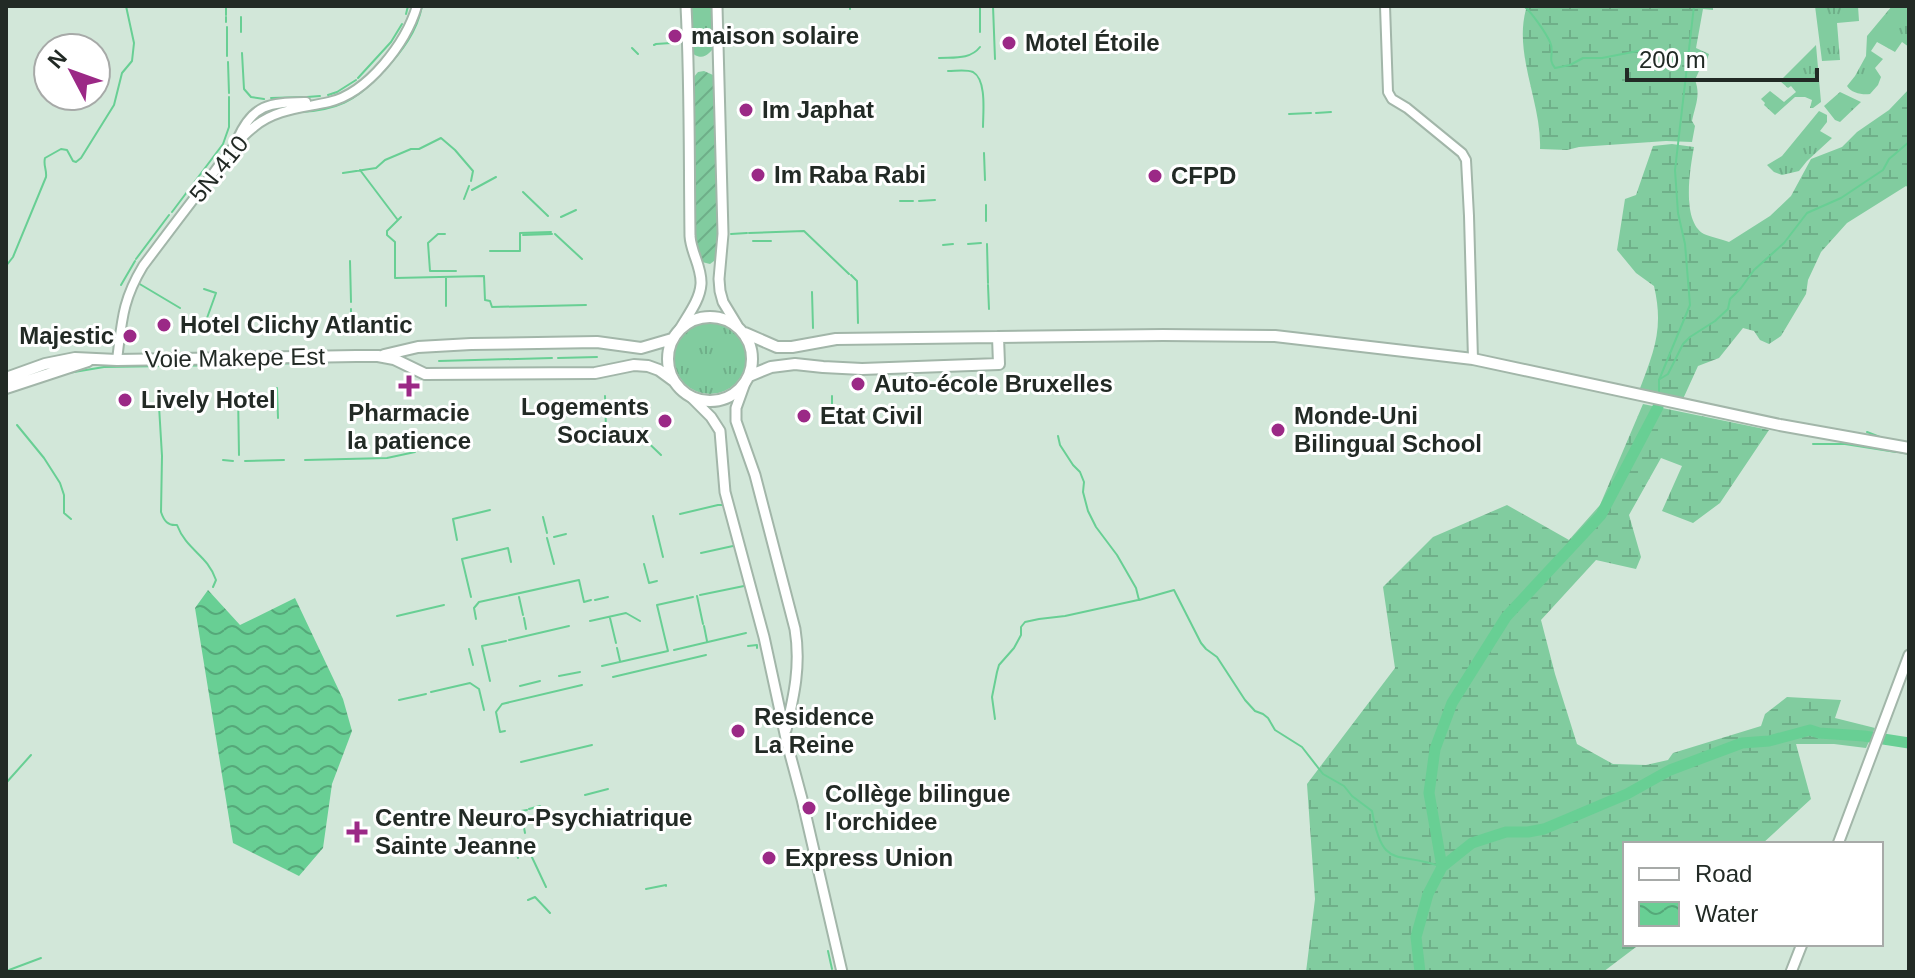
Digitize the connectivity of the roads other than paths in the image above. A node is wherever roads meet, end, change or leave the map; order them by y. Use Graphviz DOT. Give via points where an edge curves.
graph roads {
  1 [pos="417,6"];
  2 [pos="686,6"];
  3 [pos="717,6"];
  4 [pos="1385,6"];
  5 [pos="680,329"];
  6 [pos="741,329"];
  7 [pos="998,337"];
  8 [pos="672,339"];
  9 [pos="378,356"];
  10 [pos="93,359"];
  11 [pos="1473,359"];
  12 [pos="117,360"];
  13 [pos="6,378"];
  14 [pos="747,380"];
  15 [pos="674,381"];
  16 [pos="6,388"];
  17 [pos="691,397"];
  18 [pos="1909,448"];
  19 [pos="1909,655"];
  20 [pos="785,733"];
  21 [pos="1839,842"];
  22 [pos="1801,946"];
  23 [pos="842,972"];
  24 [pos="1791,972"];
  1 -- 12 [label="street, 5N.410" via="406,34 361,85 327,103 270,116 236,143 132,284"];
  2 -- 5 [label="main road" via="690,241 701,283"];
  3 -- 6 [label="main road" via="723,234 719,279 723,302"];
  4 -- 11 [label="street" via="1389,96 1466,160"];
  5 -- 6 [label="main road" via="692,320 716,317"];
  5 -- 8 [label="main road"];
  6 -- 7 [label="main road" via="777,347 836,339"];
  6 -- 14 [label="main road" via="753,354"];
  7 -- 11 [label="main road" via="1275,336"];
  7 -- 14 [label="main road" via="999,364 862,369 795,364 771,367"];
  8 -- 9 [label="main road" via="641,348 597,342 471,344"];
  8 -- 15 [label="main road" via="668,361"];
  9 -- 12 [label="main road, Voie Makepe Est"];
  9 -- 15 [label="main road" via="425,374 595,373 634,365 659,370"];
  10 -- 12 [label="main road, Voie Makepe Est"];
  10 -- 13 [label="main road, Voie Makepe Est" via="65,359"];
  10 -- 16 [label="main road, Voie Makepe Est"];
  11 -- 18 [label="main road"];
  14 -- 17 [label="main road" via="720,400"];
  14 -- 20 [label="main road" via="736,421 755,475 798,650"];
  15 -- 17 [label="main road"];
  17 -- 20 [label="main road" via="720,431 725,492"];
  19 -- 21 [label="main road"];
  20 -- 23 [label="main road"];
  22 -- 24 [label="main road"];
}
